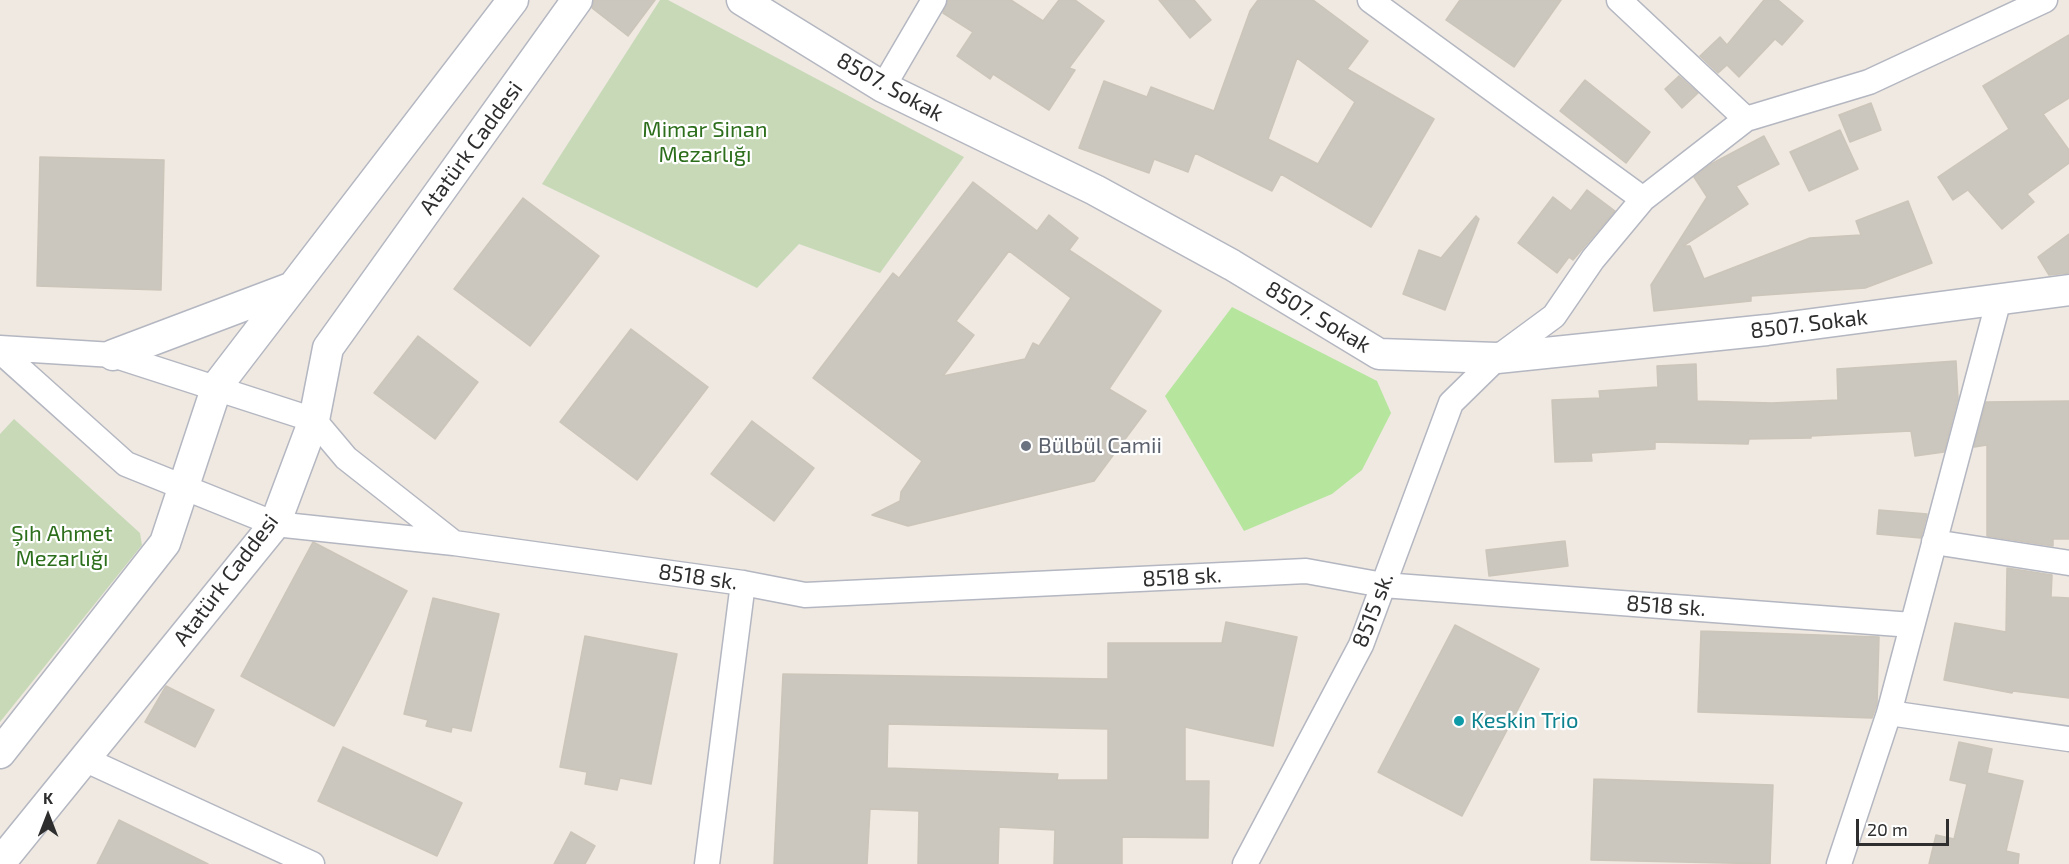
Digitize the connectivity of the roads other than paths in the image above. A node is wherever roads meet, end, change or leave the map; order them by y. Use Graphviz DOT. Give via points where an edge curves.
graph roads {
  1 [pos="513,0"];
  2 [pos="577,0"];
  3 [pos="742,0"];
  4 [pos="934,0"];
  5 [pos="1370,0"];
  6 [pos="1619,0"];
  7 [pos="2045,0"];
  8 [pos="883,87"];
  9 [pos="1746,119"];
  10 [pos="1643,199"];
  11 [pos="293,287"];
  12 [pos="2069,290"];
  13 [pos="1999,299"];
  14 [pos="0,349"];
  15 [pos="113,355"];
  16 [pos="1497,358"];
  17 [pos="217,386"];
  18 [pos="314,420"];
  19 [pos="183,488"];
  20 [pos="275,524"];
  21 [pos="1934,542"];
  22 [pos="454,543"];
  23 [pos="2069,563"];
  24 [pos="743,583"];
  25 [pos="1383,585"];
  26 [pos="1912,625"];
  27 [pos="1889,713"];
  28 [pos="2069,739"];
  29 [pos="0,753"];
  30 [pos="84,759"];
  31 [pos="0,863"];
  32 [pos="312,864"];
  33 [pos="707,864"];
  34 [pos="1245,864"];
  35 [pos="1839,864"];
  1 -- 11 [label="street"];
  2 -- 18 [label="street, Atatürk Caddesi" via="328,348"];
  3 -- 8 [label="street, 8507. Sokak"];
  4 -- 8 [label="street"];
  5 -- 10 [label="street"];
  6 -- 9 [label="street"];
  7 -- 9 [label="street" via="1869,82"];
  8 -- 16 [label="street, 8507. Sokak" via="1105,196 1232,265 1379,354"];
  9 -- 10 [label="street, 8515 sk."];
  10 -- 16 [label="street, 8515 sk." via="1593,259 1554,316"];
  11 -- 15 [label="street"];
  11 -- 17 [label="street"];
  12 -- 13 [label="street, 8507. Sokak"];
  13 -- 16 [label="street, 8507. Sokak" via="1767,330"];
  13 -- 21 [label="street"];
  14 -- 15 [label="street"];
  14 -- 19 [label="street, 8518 sk." via="126,464"];
  15 -- 17 [label="street"];
  16 -- 25 [label="street, 8515 sk." via="1451,403"];
  17 -- 18 [label="street"];
  17 -- 19 [label="street"];
  18 -- 20 [label="street, Atatürk Caddesi"];
  18 -- 22 [label="street" via="346,458"];
  19 -- 20 [label="street, 8518 sk."];
  19 -- 29 [label="street" via="165,543"];
  20 -- 22 [label="street, 8518 sk."];
  20 -- 30 [label="street, Atatürk Caddesi"];
  21 -- 23 [label="street"];
  21 -- 26 [label="street"];
  22 -- 24 [label="street, 8518 sk."];
  24 -- 25 [label="street, 8518 sk." via="805,595 1306,571"];
  24 -- 33 [label="street"];
  25 -- 26 [label="street, 8518 sk."];
  25 -- 34 [label="street, 8515 sk." via="1360,645"];
  26 -- 27 [label="street"];
  27 -- 28 [label="street"];
  27 -- 35 [label="street"];
  30 -- 31 [label="street, Atatürk Caddesi"];
  30 -- 32 [label="street"];
}
